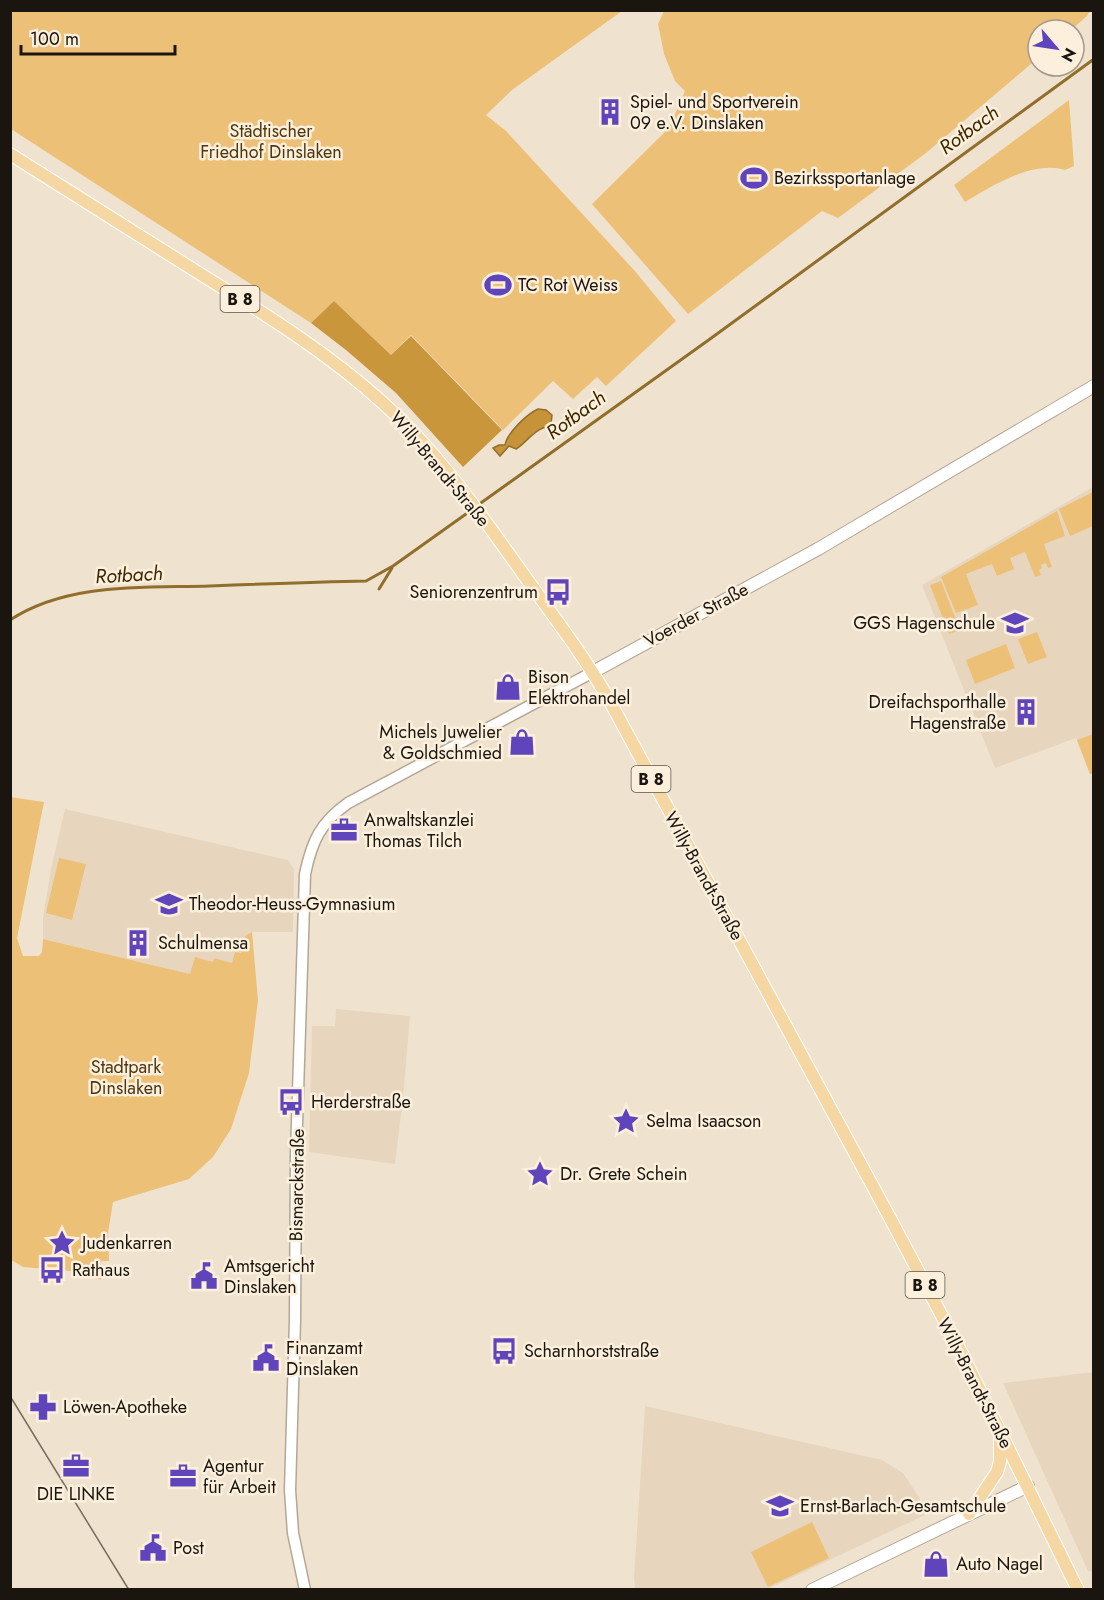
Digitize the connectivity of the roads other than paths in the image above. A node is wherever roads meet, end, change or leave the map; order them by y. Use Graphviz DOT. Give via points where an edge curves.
graph roads {
  1 [pos="10,154"];
  2 [pos="1094,386"];
  3 [pos="593,672"];
  4 [pos="309,852"];
  5 [pos="1000,1434"];
  6 [pos="1028,1486"];
  7 [pos="969,1514"];
  8 [pos="305,1590"];
  9 [pos="812,1590"];
  10 [pos="1078,1590"];
  1 -- 3 [label="main road, Willy-Brandt-Straße / B 8" via="287,328 385,405 467,498"];
  2 -- 3 [label="main road, Voerder Straße" via="810,554"];
  3 -- 4 [label="street, Voerder Straße" via="348,803 318,831"];
  3 -- 5 [label="main road, Willy-Brandt-Straße / B 8" via="890,1218"];
  4 -- 8 [label="street, Bismarckstraße" via="305,874 296,1154 290,1490 293,1533"];
  5 -- 6 [label="main road, Willy-Brandt-Straße / B 8"];
  5 -- 7 [label="main road" via="998,1472"];
  6 -- 7 [label="main road"];
  6 -- 10 [label="main road, Willy-Brandt-Straße / B 8"];
  7 -- 9 [label="main road"];
}
